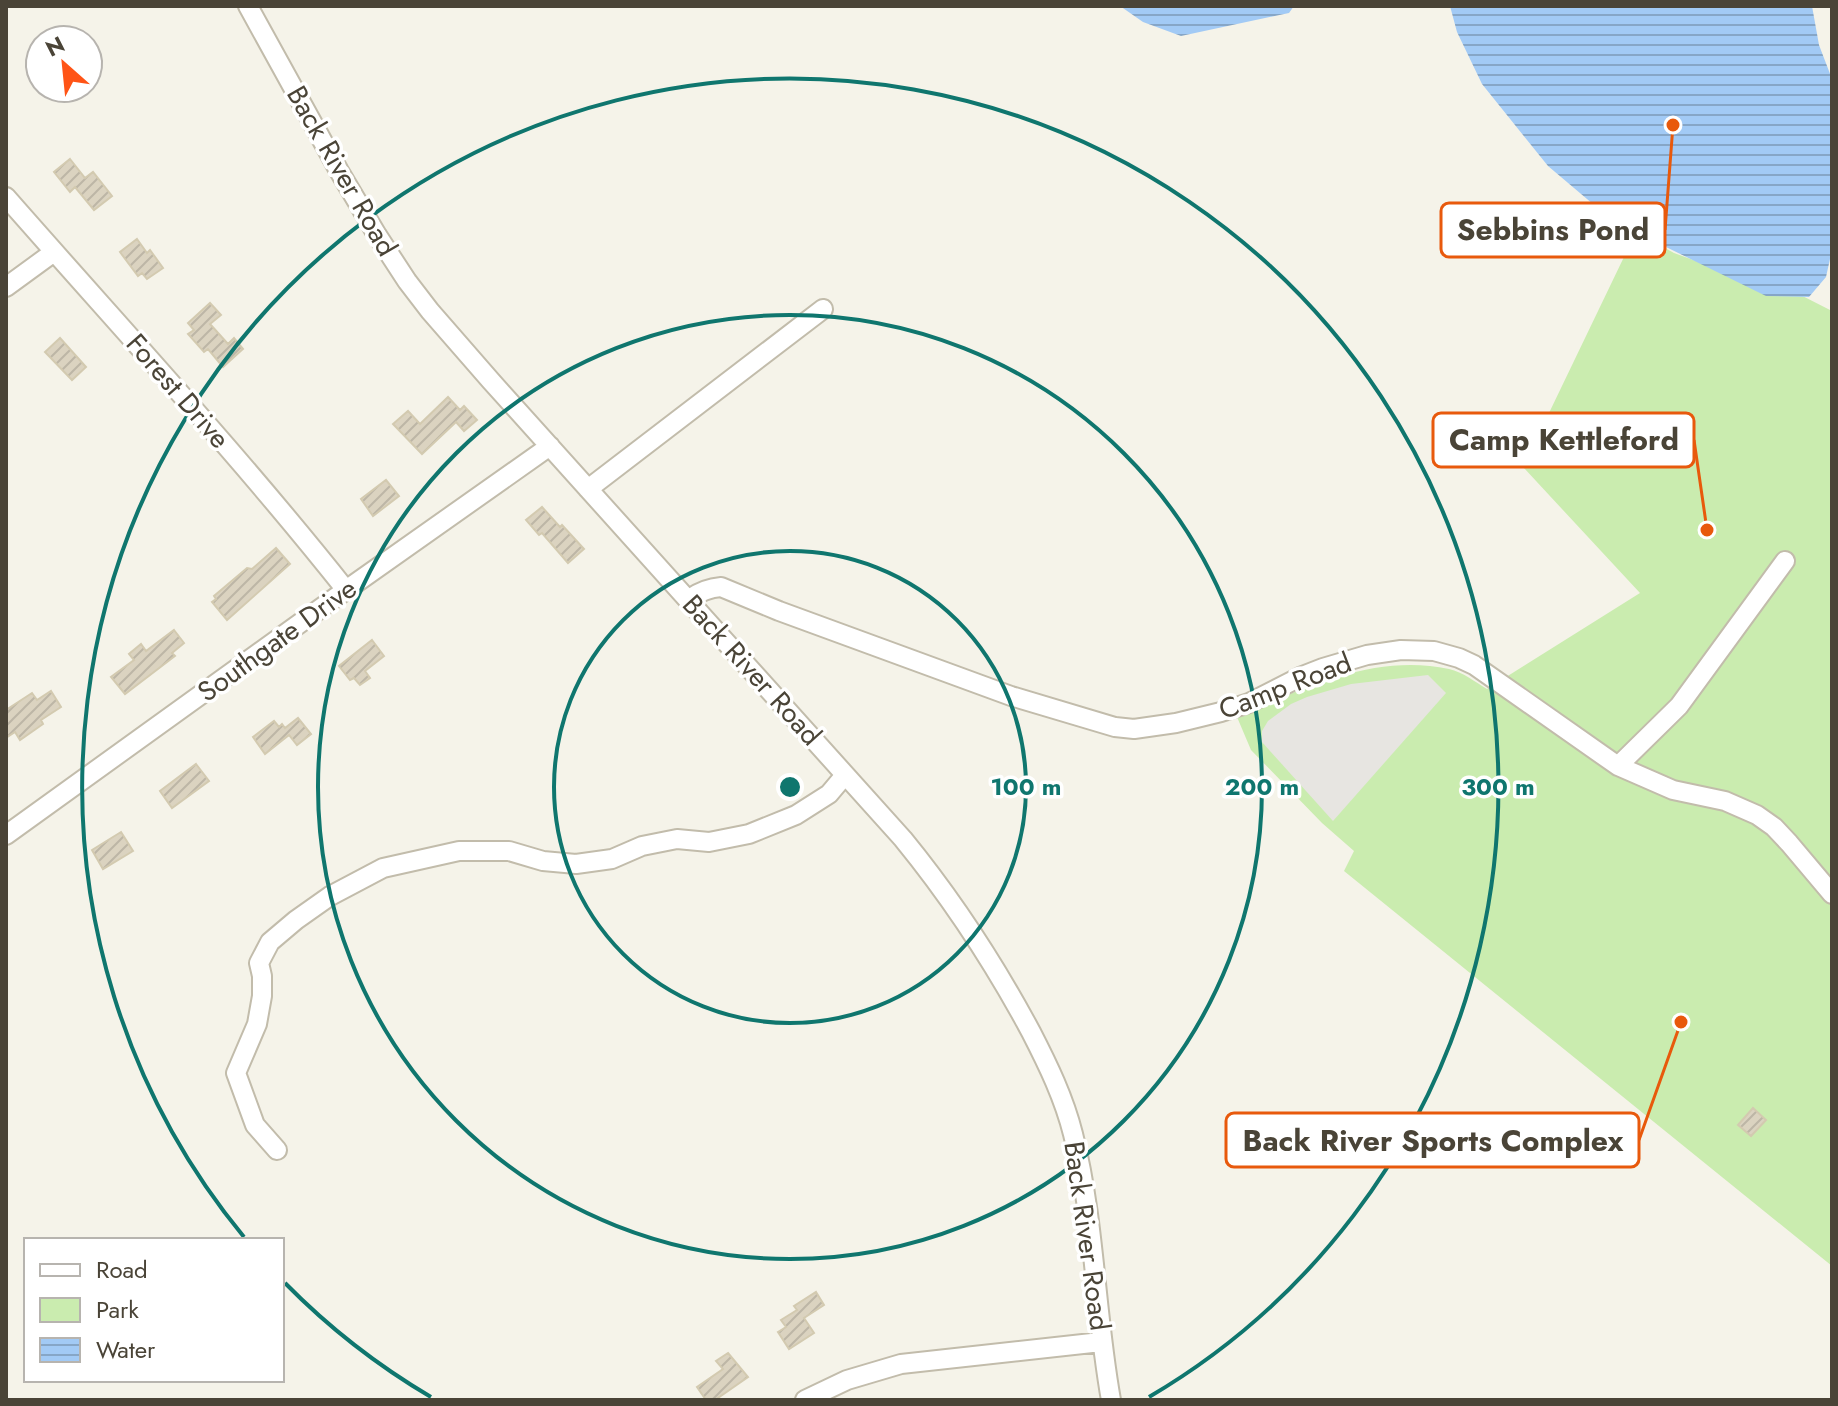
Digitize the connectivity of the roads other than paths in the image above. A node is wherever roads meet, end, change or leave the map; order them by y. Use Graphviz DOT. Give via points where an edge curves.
graph roads {
  1 [pos="248,6"];
  2 [pos="6,197"];
  3 [pos="54,252"];
  4 [pos="6,287"];
  5 [pos="823,309"];
  6 [pos="550,446"];
  7 [pos="588,489"];
  8 [pos="1785,561"];
  9 [pos="346,590"];
  10 [pos="689,599"];
  11 [pos="1618,766"];
  12 [pos="845,775"];
  13 [pos="6,835"];
  14 [pos="1832,894"];
  15 [pos="277,1150"];
  16 [pos="1101,1342"];
  17 [pos="805,1400"];
  18 [pos="1111,1400"];
  1 -- 6 [label="street, Back River Road" via="407,281"];
  2 -- 3 [label="street, Forest Drive"];
  3 -- 4 [label="street"];
  3 -- 9 [label="street, Forest Drive"];
  5 -- 7 [label="street"];
  6 -- 7 [label="street, Back River Road"];
  6 -- 9 [label="street, Southgate Drive"];
  7 -- 10 [label="street, Back River Road"];
  8 -- 11 [label="street" via="1679,706"];
  9 -- 13 [label="street, Southgate Drive"];
  10 -- 11 [label="street, Camp Road" via="721,587 1011,696 1134,729 1221,712 1367,655 1434,651 1474,665"];
  10 -- 12 [label="street, Back River Road"];
  11 -- 14 [label="street, Camp Road" via="1673,790 1725,801 1757,815 1774,827"];
  12 -- 15 [label="street" via="829,794 796,815 749,834 709,842 677,839 576,864 509,851 459,851 383,868 330,896 270,942 259,963 262,996 257,1024 236,1073 255,1125"];
  12 -- 16 [label="street, Back River Road" via="903,839 964,921 1053,1076 1081,1167"];
  16 -- 17 [label="street" via="901,1364"];
  16 -- 18 [label="street, Back River Road"];
}
